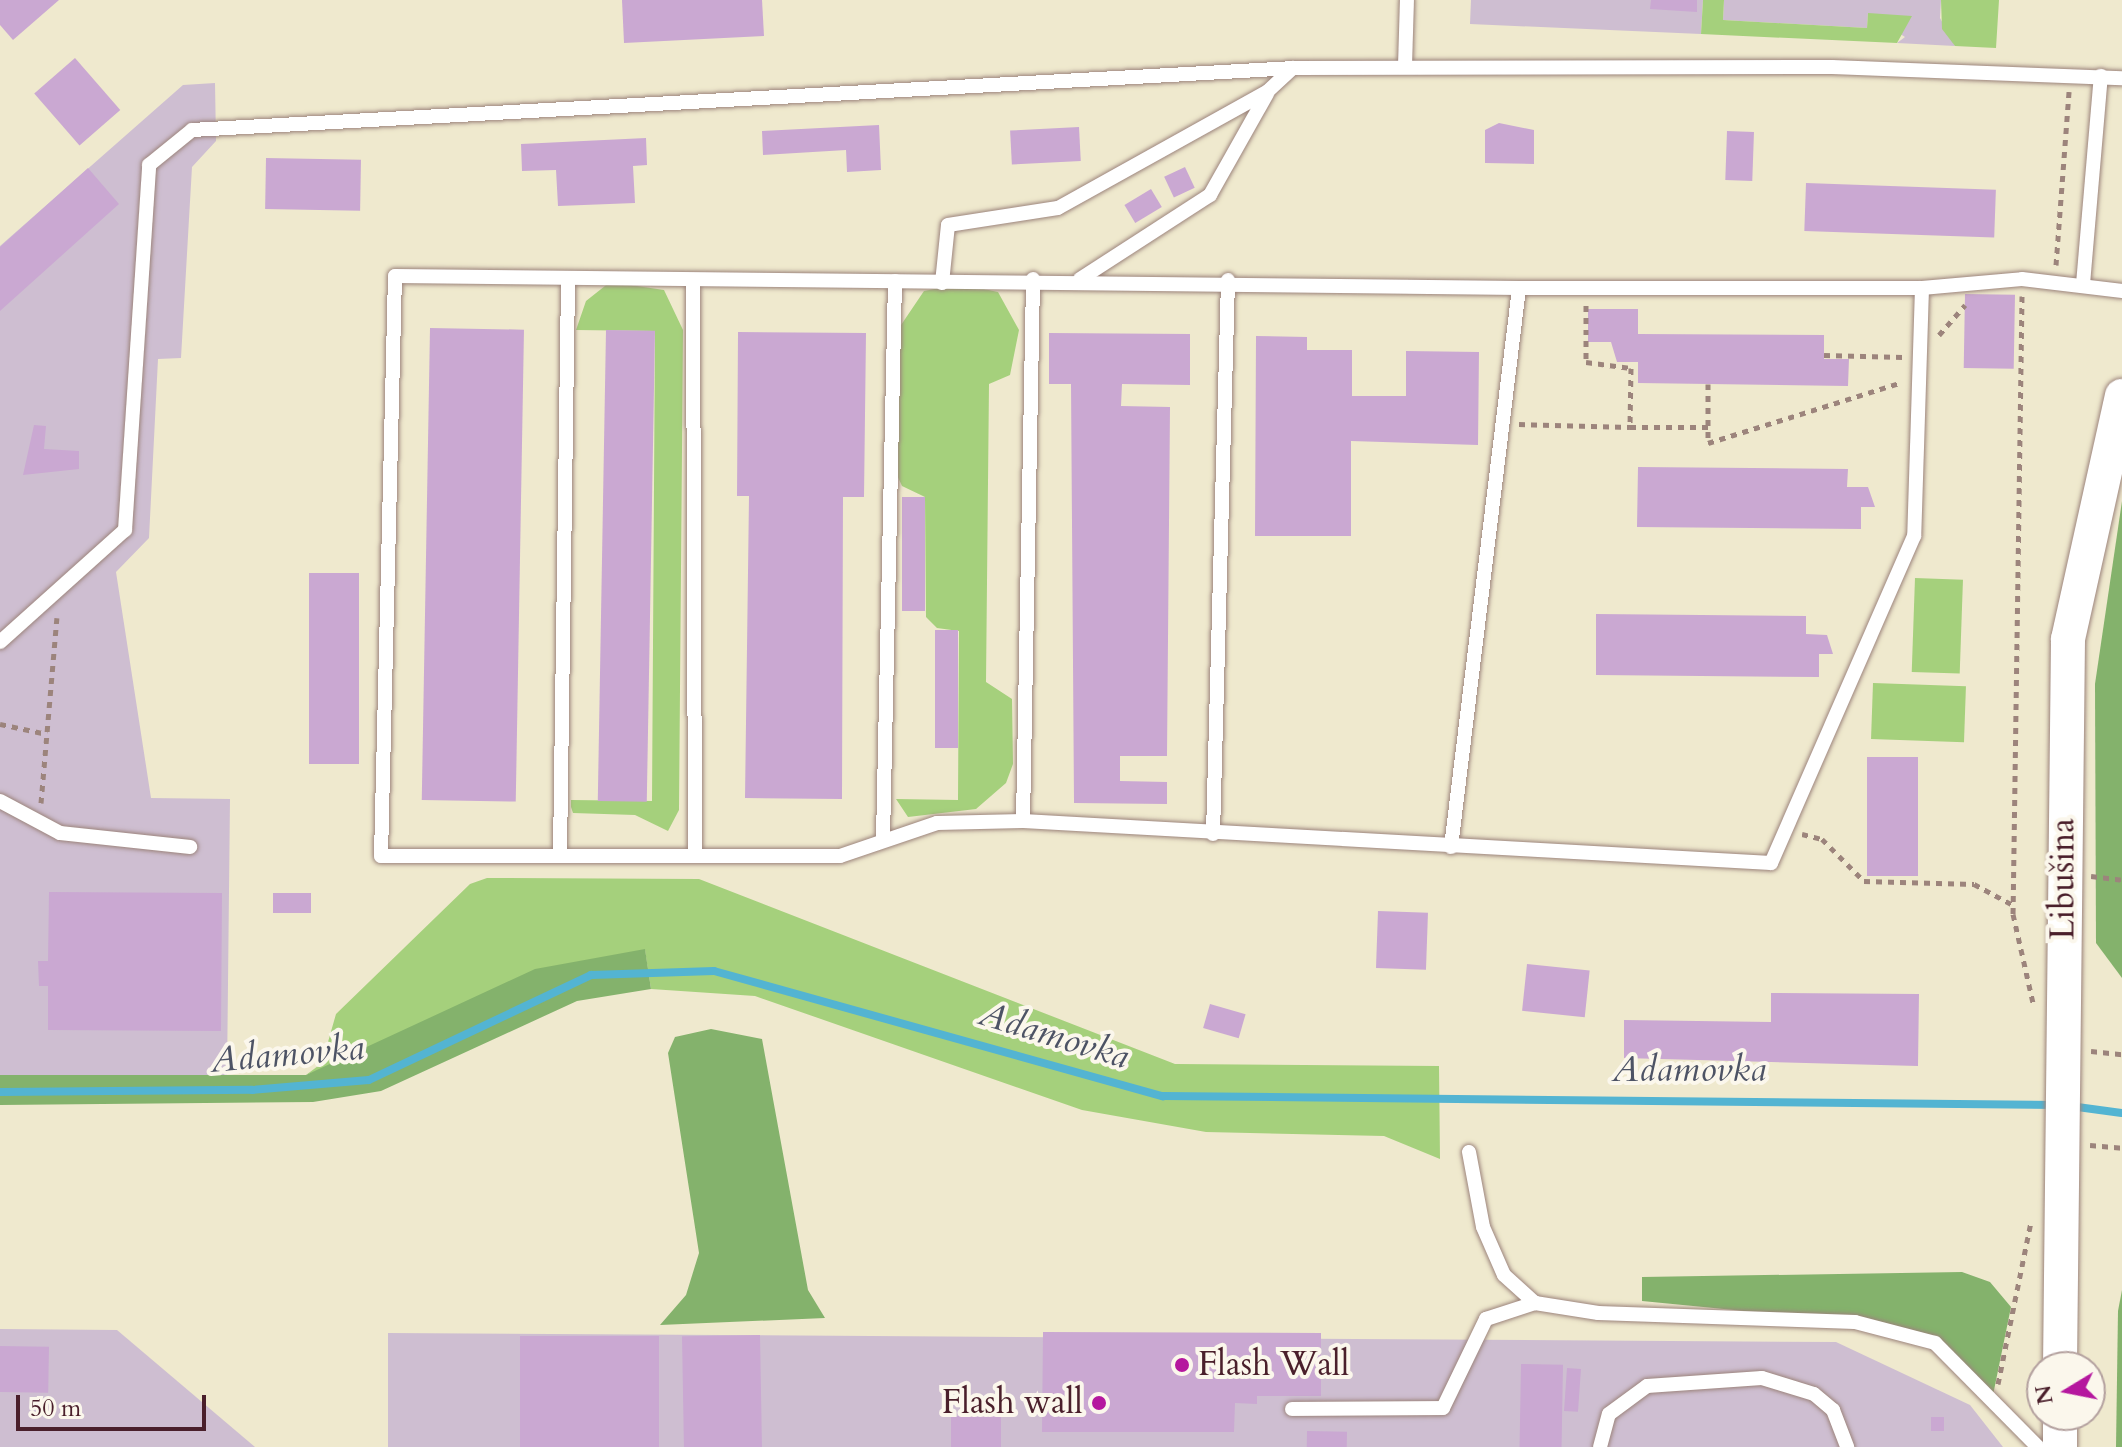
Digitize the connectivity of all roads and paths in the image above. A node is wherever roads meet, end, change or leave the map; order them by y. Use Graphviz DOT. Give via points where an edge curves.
graph roads {
  1 [pos="1407,0"];
  2 [pos="1405,66"];
  3 [pos="1293,68"];
  4 [pos="2070,74"];
  5 [pos="2101,76"];
  6 [pos="2122,78"];
  7 [pos="1268,91"];
  8 [pos="1033,279"];
  9 [pos="1080,279"];
  10 [pos="2022,279"];
  11 [pos="1228,280"];
  12 [pos="568,281"];
  13 [pos="895,281"];
  14 [pos="2055,281"];
  15 [pos="693,282"];
  16 [pos="942,283"];
  17 [pos="2083,284"];
  18 [pos="1519,288"];
  19 [pos="1587,288"];
  20 [pos="1922,288"];
  21 [pos="2122,291"];
  22 [pos="1824,355"];
  23 [pos="1919,357"];
  24 [pos="1920,376"];
  25 [pos="1708,384"];
  26 [pos="2122,396"];
  27 [pos="1503,424"];
  28 [pos="1630,427"];
  29 [pos="1708,427"];
  30 [pos="60,589"];
  31 [pos="0,642"];
  32 [pos="0,724"];
  33 [pos="47,734"];
  34 [pos="0,801"];
  35 [pos="1023,821"];
  36 [pos="39,824"];
  37 [pos="1786,830"];
  38 [pos="1213,834"];
  39 [pos="883,839"];
  40 [pos="190,847"];
  41 [pos="1451,847"];
  42 [pos="560,854"];
  43 [pos="695,855"];
  44 [pos="2013,905"];
  45 [pos="2034,1007"];
  46 [pos="1469,1152"];
  47 [pos="2032,1218"];
  48 [pos="1535,1303"];
  49 [pos="2060,1351"];
  50 [pos="1993,1395"];
  51 [pos="1292,1409"];
  52 [pos="1600,1447"];
  53 [pos="1847,1447"];
  54 [pos="2038,1447"];
  1 -- 2 [label="lane"];
  2 -- 3 [label="lane"];
  2 -- 4 [label="lane"];
  3 -- 7 [label="lane"];
  3 -- 30 [label="lane" via="192,130 149,165 125,530"];
  4 -- 5 [label="lane"];
  4 -- 14 [label="path"];
  5 -- 6 [label="lane"];
  5 -- 17 [label="lane"];
  7 -- 9 [label="lane" via="1210,195"];
  7 -- 16 [label="lane" via="1058,208 948,225"];
  8 -- 9 [label="lane"];
  8 -- 16 [label="lane"];
  8 -- 35 [label="lane"];
  9 -- 11 [label="lane"];
  10 -- 14 [label="lane"];
  10 -- 20 [label="lane"];
  10 -- 44 [label="path"];
  11 -- 18 [label="lane"];
  11 -- 38 [label="lane"];
  12 -- 15 [label="lane"];
  12 -- 42 [label="lane"];
  12 -- 42 [label="lane" via="395,276 381,856"];
  13 -- 15 [label="lane"];
  13 -- 16 [label="lane"];
  13 -- 39 [label="lane"];
  14 -- 17 [label="lane"];
  15 -- 43 [label="lane"];
  17 -- 21 [label="lane"];
  18 -- 19 [label="lane"];
  18 -- 27 [label="lane"];
  19 -- 20 [label="lane"];
  19 -- 28 [label="path" via="1586,362 1631,368"];
  20 -- 23 [label="lane"];
  22 -- 23 [label="path"];
  23 -- 24 [label="lane"];
  24 -- 29 [label="path" via="1724,443 1708,443"];
  24 -- 37 [label="lane" via="1914,536"];
  25 -- 29 [label="path"];
  26 -- 49 [label="street, Libušina" via="2068,639"];
  27 -- 28 [label="path"];
  27 -- 41 [label="lane"];
  28 -- 29 [label="path"];
  30 -- 31 [label="lane"];
  30 -- 33 [label="path"];
  32 -- 33 [label="path"];
  33 -- 36 [label="path"];
  34 -- 36 [label="lane"];
  35 -- 38 [label="lane"];
  35 -- 39 [label="lane" via="937,823"];
  36 -- 40 [label="lane" via="60,833"];
  37 -- 41 [label="lane" via="1771,863"];
  37 -- 44 [label="path" via="1822,839 1864,881 1974,884"];
  38 -- 41 [label="lane"];
  39 -- 43 [label="lane" via="840,856"];
  42 -- 43 [label="lane"];
  44 -- 45 [label="path"];
  46 -- 48 [label="lane" via="1488,1239 1504,1275"];
  47 -- 50 [label="path"];
  48 -- 50 [label="lane" via="1598,1313 1855,1322 1935,1343"];
  48 -- 51 [label="lane" via="1486,1319 1443,1408"];
  50 -- 54 [label="lane"];
  52 -- 53 [label="lane" via="1609,1414 1647,1386 1762,1378 1814,1394 1833,1410"];
}
